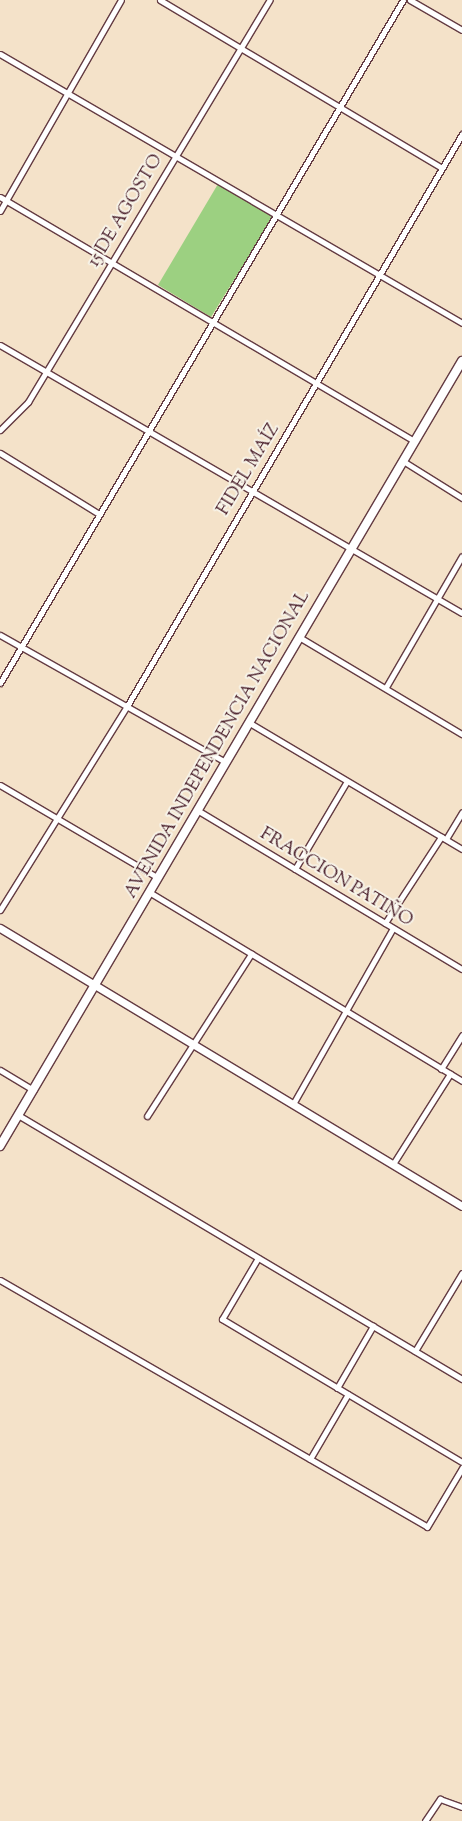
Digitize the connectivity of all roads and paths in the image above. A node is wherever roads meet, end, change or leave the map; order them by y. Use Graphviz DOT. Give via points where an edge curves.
graph roads {
  1 [pos="121,0"];
  2 [pos="160,0"];
  3 [pos="270,0"];
  4 [pos="403,0"];
  5 [pos="410,0"];
  6 [pos="462,30"];
  7 [pos="240,49"];
  8 [pos="0,54"];
  9 [pos="69,94"];
  10 [pos="339,108"];
  11 [pos="462,134"];
  12 [pos="175,156"];
  13 [pos="442,168"];
  14 [pos="0,197"];
  15 [pos="6,201"];
  16 [pos="0,211"];
  17 [pos="276,215"];
  18 [pos="112,262"];
  19 [pos="380,275"];
  20 [pos="211,320"];
  21 [pos="462,323"];
  22 [pos="0,345"];
  23 [pos="462,361"];
  24 [pos="46,371"];
  25 [pos="454,374"];
  26 [pos="462,378"];
  27 [pos="317,385"];
  28 [pos="148,429"];
  29 [pos="0,430"];
  30 [pos="414,441"];
  31 [pos="0,453"];
  32 [pos="403,461"];
  33 [pos="252,490"];
  34 [pos="462,498"];
  35 [pos="99,514"];
  36 [pos="351,548"];
  37 [pos="462,556"];
  38 [pos="438,598"];
  39 [pos="462,613"];
  40 [pos="0,635"];
  41 [pos="299,637"];
  42 [pos="22,647"];
  43 [pos="0,683"];
  44 [pos="386,687"];
  45 [pos="127,706"];
  46 [pos="248,722"];
  47 [pos="462,734"];
  48 [pos="225,762"];
  49 [pos="347,781"];
  50 [pos="0,785"];
  51 [pos="197,810"];
  52 [pos="462,812"];
  53 [pos="55,817"];
  54 [pos="444,838"];
  55 [pos="462,849"];
  56 [pos="295,868"];
  57 [pos="157,877"];
  58 [pos="148,892"];
  59 [pos="0,910"];
  60 [pos="385,923"];
  61 [pos="0,928"];
  62 [pos="393,928"];
  63 [pos="251,954"];
  64 [pos="462,969"];
  65 [pos="95,983"];
  66 [pos="343,1010"];
  67 [pos="462,1035"];
  68 [pos="194,1043"];
  69 [pos="442,1069"];
  70 [pos="0,1070"];
  71 [pos="450,1074"];
  72 [pos="462,1082"];
  73 [pos="33,1090"];
  74 [pos="293,1104"];
  75 [pos="18,1115"];
  76 [pos="147,1116"];
  77 [pos="1,1141"];
  78 [pos="393,1164"];
  79 [pos="462,1206"];
  80 [pos="258,1258"];
  81 [pos="462,1273"];
  82 [pos="0,1280"];
  83 [pos="374,1326"];
  84 [pos="415,1351"];
  85 [pos="462,1379"];
  86 [pos="338,1388"];
  87 [pos="348,1394"];
  88 [pos="310,1459"];
  89 [pos="462,1462"];
  90 [pos="462,1468"];
  91 [pos="462,1807"];
  92 [pos="425,1821"];
  1 -- 9 [label="street"];
  2 -- 7 [label="street"];
  3 -- 7 [label="street, 15 DE AGOSTO"];
  4 -- 10 [label="street"];
  5 -- 6 [label="street"];
  7 -- 10 [label="street"];
  7 -- 12 [label="street, 15 DE AGOSTO"];
  8 -- 9 [label="street"];
  9 -- 12 [label="street"];
  9 -- 15 [label="street"];
  10 -- 13 [label="street"];
  10 -- 17 [label="street"];
  11 -- 13 [label="street, FIDEL MAÍZ"];
  12 -- 17 [label="street"];
  12 -- 18 [label="street, 15 DE AGOSTO"];
  13 -- 19 [label="street, FIDEL MAÍZ"];
  14 -- 15 [label="street"];
  15 -- 16 [label="street"];
  15 -- 18 [label="street"];
  17 -- 19 [label="street"];
  17 -- 20 [label="street"];
  18 -- 20 [label="street"];
  18 -- 24 [label="street, 15 DE AGOSTO"];
  19 -- 21 [label="street"];
  19 -- 27 [label="street, FIDEL MAÍZ"];
  20 -- 27 [label="street"];
  20 -- 28 [label="street"];
  22 -- 24 [label="street"];
  23 -- 25 [label="main road, AVENIDA INDEPENDENCIA NACIONAL"];
  24 -- 28 [label="street"];
  24 -- 29 [label="street, 15 DE AGOSTO" via="28,402"];
  25 -- 26 [label="street"];
  25 -- 30 [label="main road, AVENIDA INDEPENDENCIA NACIONAL"];
  27 -- 30 [label="street"];
  27 -- 33 [label="street, FIDEL MAÍZ"];
  28 -- 33 [label="street"];
  28 -- 35 [label="street"];
  30 -- 32 [label="main road, AVENIDA INDEPENDENCIA NACIONAL"];
  31 -- 35 [label="street"];
  32 -- 34 [label="street"];
  32 -- 36 [label="main road, AVENIDA INDEPENDENCIA NACIONAL"];
  33 -- 36 [label="street"];
  33 -- 45 [label="street, FIDEL MAÍZ"];
  35 -- 42 [label="street"];
  36 -- 38 [label="street"];
  36 -- 41 [label="main road, AVENIDA INDEPENDENCIA NACIONAL"];
  37 -- 38 [label="street"];
  38 -- 39 [label="street"];
  38 -- 44 [label="street"];
  40 -- 42 [label="street"];
  41 -- 44 [label="street"];
  41 -- 46 [label="main road, AVENIDA INDEPENDENCIA NACIONAL"];
  42 -- 43 [label="street"];
  42 -- 45 [label="street"];
  44 -- 47 [label="street"];
  45 -- 48 [label="street"];
  45 -- 53 [label="street, FIDEL MAÍZ"];
  46 -- 48 [label="main road, AVENIDA INDEPENDENCIA NACIONAL"];
  46 -- 49 [label="street"];
  48 -- 51 [label="main road, AVENIDA INDEPENDENCIA NACIONAL"];
  49 -- 54 [label="street"];
  49 -- 56 [label="street"];
  50 -- 53 [label="street"];
  51 -- 56 [label="street, FRACCION PATIÑO"];
  51 -- 57 [label="main road, AVENIDA INDEPENDENCIA NACIONAL"];
  52 -- 54 [label="street"];
  53 -- 57 [label="street"];
  53 -- 59 [label="street, FIDEL MAÍZ"];
  54 -- 55 [label="street"];
  54 -- 60 [label="street"];
  56 -- 60 [label="street, FRACCION PATIÑO"];
  57 -- 58 [label="main road, AVENIDA INDEPENDENCIA NACIONAL"];
  58 -- 63 [label="street"];
  58 -- 65 [label="main road, AVENIDA INDEPENDENCIA NACIONAL"];
  60 -- 62 [label="street, FRACCION PATIÑO"];
  61 -- 65 [label="street"];
  62 -- 64 [label="street, FRACCION PATIÑO"];
  62 -- 66 [label="street"];
  63 -- 66 [label="street"];
  63 -- 68 [label="street"];
  65 -- 68 [label="street"];
  65 -- 73 [label="main road, AVENIDA INDEPENDENCIA NACIONAL"];
  66 -- 69 [label="street"];
  66 -- 74 [label="street" via="334,1036"];
  67 -- 69 [label="street"];
  68 -- 74 [label="street"];
  68 -- 76 [label="street"];
  69 -- 71 [label="street"];
  70 -- 73 [label="street"];
  71 -- 72 [label="street"];
  71 -- 78 [label="street"];
  73 -- 75 [label="main road, AVENIDA INDEPENDENCIA NACIONAL"];
  74 -- 78 [label="street"];
  75 -- 77 [label="main road, AVENIDA INDEPENDENCIA NACIONAL"];
  75 -- 80 [label="street"];
  78 -- 79 [label="street"];
  80 -- 83 [label="street"];
  80 -- 86 [label="street" via="222,1320"];
  81 -- 84 [label="street"];
  82 -- 88 [label="street"];
  83 -- 84 [label="street"];
  83 -- 86 [label="street"];
  84 -- 85 [label="street"];
  86 -- 87 [label="street"];
  87 -- 88 [label="street"];
  87 -- 89 [label="street"];
  88 -- 90 [label="street" via="427,1527"];
  91 -- 92 [label="street" via="440,1799"];
}
